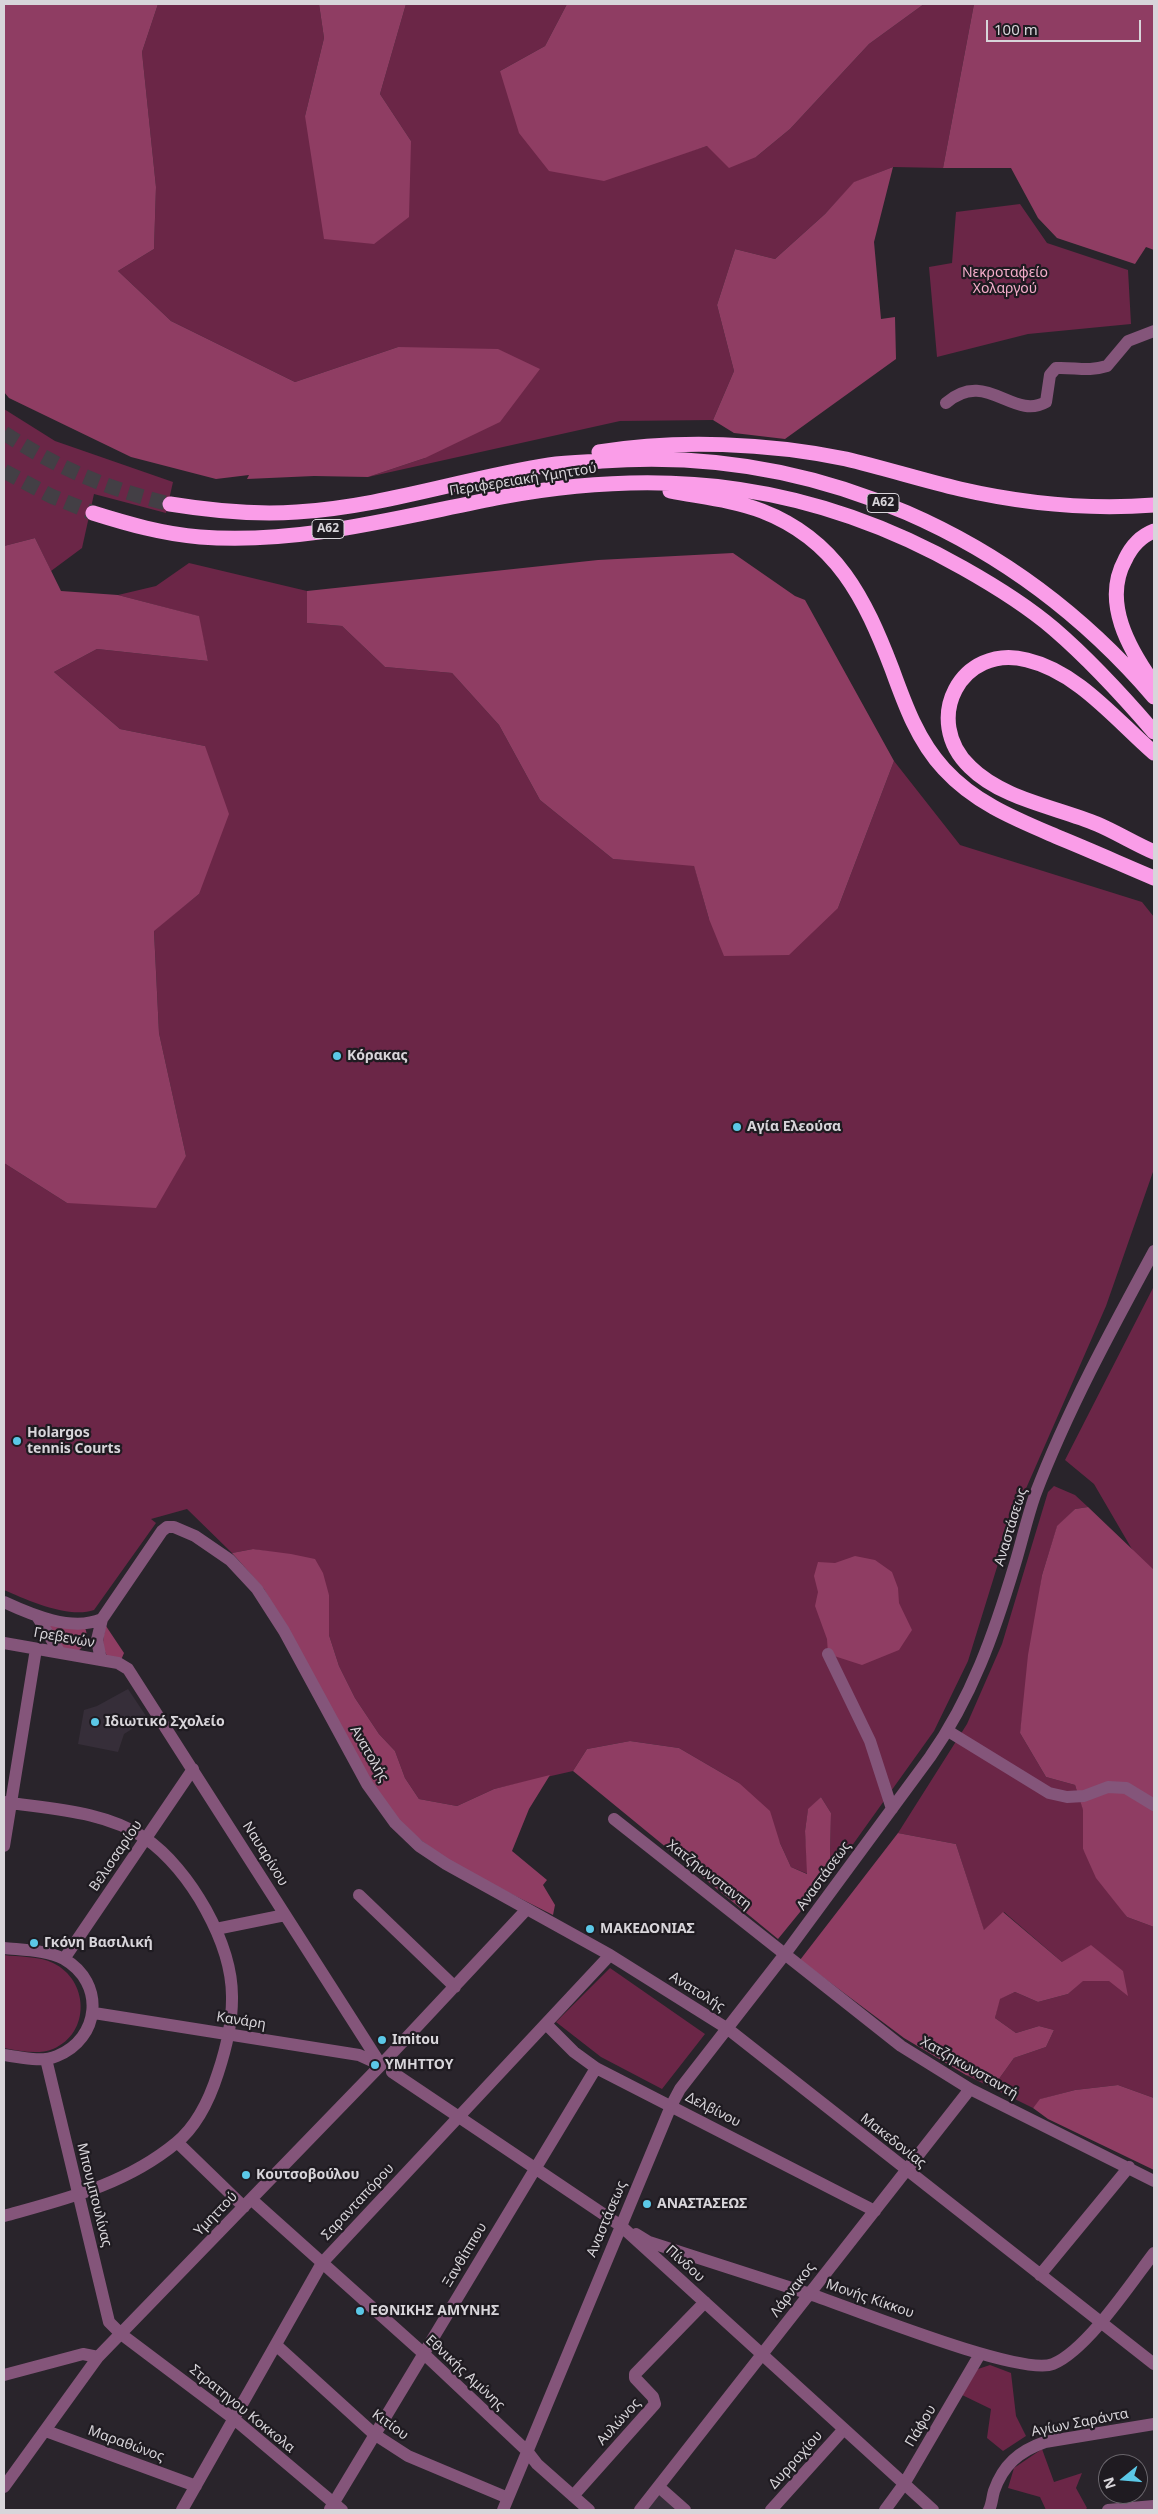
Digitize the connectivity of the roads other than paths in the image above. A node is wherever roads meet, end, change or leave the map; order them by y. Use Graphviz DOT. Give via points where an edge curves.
graph roads {
  1 [pos="1154,331"];
  2 [pos="946,403"];
  3 [pos="551,464"];
  4 [pos="614,482"];
  5 [pos="170,504"];
  6 [pos="1154,505"];
  7 [pos="93,513"];
  8 [pos="1154,531"];
  9 [pos="1154,684"];
  10 [pos="1154,697"];
  11 [pos="1154,732"];
  12 [pos="1154,753"];
  13 [pos="1154,852"];
  14 [pos="1154,878"];
  15 [pos="1154,1251"];
  16 [pos="4,1602"];
  17 [pos="37,1616"];
  18 [pos="102,1619"];
  19 [pos="86,1623"];
  20 [pos="4,1643"];
  21 [pos="41,1650"];
  22 [pos="60,1652"];
  23 [pos="828,1654"];
  24 [pos="78,1656"];
  25 [pos="101,1660"];
  26 [pos="118,1664"];
  27 [pos="948,1731"];
  28 [pos="194,1769"];
  29 [pos="7,1802"];
  30 [pos="1154,1805"];
  31 [pos="892,1809"];
  32 [pos="614,1820"];
  33 [pos="146,1839"];
  34 [pos="4,1846"];
  35 [pos="359,1895"];
  36 [pos="527,1909"];
  37 [pos="286,1915"];
  38 [pos="216,1929"];
  39 [pos="4,1948"];
  40 [pos="610,1954"];
  41 [pos="786,1954"];
  42 [pos="64,1959"];
  43 [pos="455,1987"];
  44 [pos="94,2013"];
  45 [pos="546,2024"];
  46 [pos="728,2029"];
  47 [pos="229,2035"];
  48 [pos="4,2055"];
  49 [pos="46,2059"];
  50 [pos="381,2066"];
  51 [pos="596,2068"];
  52 [pos="392,2072"];
  53 [pos="970,2089"];
  54 [pos="671,2106"];
  55 [pos="460,2117"];
  56 [pos="177,2142"];
  57 [pos="1128,2167"];
  58 [pos="535,2168"];
  59 [pos="907,2170"];
  60 [pos="1154,2181"];
  61 [pos="79,2196"];
  62 [pos="248,2202"];
  63 [pos="875,2211"];
  64 [pos="4,2216"];
  65 [pos="621,2226"];
  66 [pos="1154,2253"];
  67 [pos="322,2263"];
  68 [pos="1040,2275"];
  69 [pos="808,2294"];
  70 [pos="704,2302"];
  71 [pos="1100,2322"];
  72 [pos="121,2334"];
  73 [pos="276,2345"];
  74 [pos="423,2353"];
  75 [pos="980,2354"];
  76 [pos="763,2356"];
  77 [pos="98,2357"];
  78 [pos="1154,2364"];
  79 [pos="4,2375"];
  80 [pos="234,2419"];
  81 [pos="1154,2424"];
  82 [pos="844,2429"];
  83 [pos="46,2431"];
  84 [pos="374,2434"];
  85 [pos="528,2451"];
  86 [pos="904,2484"];
  87 [pos="196,2486"];
  88 [pos="4,2487"];
  89 [pos="659,2487"];
  90 [pos="573,2496"];
  91 [pos="505,2504"];
  92 [pos="1154,2506"];
  93 [pos="335,2508"];
  94 [pos="182,2510"];
  95 [pos="590,2510"];
  96 [pos="640,2510"];
  97 [pos="684,2510"];
  98 [pos="770,2510"];
  99 [pos="885,2510"];
  100 [pos="933,2510"];
  101 [pos="989,2510"];
  102 [pos="1112,2510"];
  1 -- 2 [label="street" via="1128,341 1107,366 1083,371 1056,368 1050,375 1046,402 1039,406 1028,407 979,390 956,395"];
  3 -- 5 [label="highway, Περιφερειακή Υμηττού / Α62" via="301,512 230,513"];
  3 -- 6 [label="highway" via="574,456 622,448 668,444 728,445 807,452 1038,504 1096,508"];
  3 -- 10 [label="highway, Περιφερειακή Υμηττού / Α62" via="623,459 721,461 828,485 896,507 965,540 1036,585 1074,616"];
  4 -- 7 [label="highway, Περιφερειακή Υμηττού / Α62" via="562,487 400,518 258,538 171,533"];
  4 -- 11 [label="highway, Περιφερειακή Υμηττού / Α62" via="752,491 833,511 899,534 992,584 1053,628 1121,694"];
  4 -- 14 [label="highway" via="737,504 762,511 802,532 836,562 855,588 876,630 914,726 928,750 956,781 982,802 1009,816"];
  8 -- 9 [label="highway" via="1138,541 1128,553 1120,569 1116,603 1126,638"];
  12 -- 13 [label="highway" via="1079,686 1028,660 1004,658 982,663 966,675 950,700 947,713 952,743 958,754 981,777 995,786 1099,825"];
  15 -- 27 [label="street, Αναστάσεως" via="1053,1450 1034,1497 989,1643 974,1683"];
  16 -- 17 [label="street"];
  17 -- 19 [label="street"];
  17 -- 22 [label="street"];
  18 -- 19 [label="street"];
  18 -- 25 [label="street, Ανατολής" via="97,1640"];
  18 -- 36 [label="street, Ανατολής" via="162,1531 167,1527 174,1528 196,1536 230,1560 257,1589 284,1631 367,1784 395,1823 419,1846 446,1864"];
  19 -- 24 [label="street" via="91,1635 88,1649"];
  20 -- 21 [label="street, Γρεβενών"];
  21 -- 22 [label="street, Γρεβενών"];
  21 -- 29 [label="street"];
  22 -- 24 [label="street, Γρεβενών"];
  23 -- 31 [label="street" via="870,1742"];
  24 -- 25 [label="street, Γρεβενών"];
  25 -- 26 [label="street, Γρεβενών"];
  26 -- 28 [label="street, Ναυαρίνου" via="128,1669"];
  27 -- 30 [label="street" via="1048,1793 1084,1796 1108,1787 1126,1788"];
  27 -- 31 [label="street, Αναστάσεως"];
  28 -- 33 [label="street, Βελισσαρίου"];
  28 -- 37 [label="street, Ναυαρίνου"];
  29 -- 33 [label="street" via="94,1816"];
  29 -- 34 [label="street"];
  31 -- 41 [label="street, Αναστάσεως"];
  32 -- 41 [label="street, Χατζηωνσταντη"];
  33 -- 38 [label="street" via="174,1864"];
  33 -- 42 [label="street, Βελισσαρίου"];
  35 -- 43 [label="street"];
  36 -- 40 [label="street, Ανατολής"];
  36 -- 43 [label="street, Υμηττού"];
  37 -- 38 [label="street"];
  37 -- 50 [label="street, Ναυαρίνου"];
  38 -- 47 [label="street" via="228,1965 232,1998"];
  39 -- 42 [label="street"];
  40 -- 45 [label="street, Σαρανταπόρου"];
  40 -- 46 [label="street, Ανατολής"];
  41 -- 46 [label="street, Αναστάσεως"];
  41 -- 53 [label="street, Χατζηκωνσταντή" via="901,2046"];
  42 -- 44 [label="street" via="86,1983"];
  43 -- 50 [label="street, Υμηττού"];
  44 -- 47 [label="street, Κανάρη"];
  44 -- 49 [label="street" via="81,2041"];
  45 -- 51 [label="street, Δελβίνου" via="574,2052"];
  45 -- 55 [label="street, Σαρανταπόρου"];
  46 -- 54 [label="street, Αναστάσεως" via="680,2089"];
  46 -- 59 [label="street, Μακεδονίας"];
  47 -- 50 [label="street, Κανάρη" via="358,2055"];
  47 -- 56 [label="street" via="212,2093 196,2120"];
  48 -- 49 [label="street"];
  49 -- 61 [label="street, Μπουμπουλίνας"];
  50 -- 62 [label="street, Υμηττού"];
  51 -- 54 [label="street, Δελβίνου"];
  51 -- 58 [label="street, Ξανθίππου"];
  52 -- 55 [label="street, Πίνδου"];
  53 -- 57 [label="street, Χατζηκωνσταντή"];
  53 -- 59 [label="street, Λάρνακος"];
  54 -- 63 [label="street, Δελβίνου"];
  54 -- 65 [label="street, Αναστάσεως"];
  55 -- 58 [label="street, Πίνδου"];
  55 -- 67 [label="street, Σαρανταπόρου"];
  56 -- 61 [label="street" via="138,2170"];
  56 -- 62 [label="street, Εθνικής Αμύνης"];
  57 -- 60 [label="street, Χατζηκωνσταντή"];
  57 -- 68 [label="street"];
  58 -- 65 [label="street, Πίνδου"];
  58 -- 74 [label="street, Ξανθίππου"];
  59 -- 63 [label="street, Λάρνακος"];
  59 -- 68 [label="street, Μακεδονίας"];
  61 -- 64 [label="street"];
  61 -- 72 [label="street, Μπουμπουλίνας" via="109,2322"];
  62 -- 67 [label="street, Εθνικής Αμύνης"];
  62 -- 72 [label="street, Υμηττού"];
  63 -- 69 [label="street, Λάρνακος"];
  65 -- 69 [label="street, Μονής Κίκκου" via="649,2242"];
  65 -- 70 [label="street, Πίνδου"];
  65 -- 85 [label="street, Αναστάσεως"];
  66 -- 71 [label="street"];
  67 -- 73 [label="street, Σαρανταπόρου"];
  67 -- 74 [label="street, Εθνικής Αμύνης"];
  68 -- 71 [label="street, Μακεδονίας"];
  69 -- 75 [label="street, Μονής Κίκκου"];
  69 -- 76 [label="street, Λάρνακος"];
  70 -- 76 [label="street, Πίνδου"];
  70 -- 90 [label="street, Αυλώνος" via="635,2374 655,2404"];
  71 -- 75 [label="street, Μονής Κίκκου" via="1076,2347 1052,2364 1043,2366"];
  71 -- 78 [label="street, Μακεδονίας"];
  72 -- 77 [label="street, Υμηττού"];
  72 -- 80 [label="street, Στρατηγου Κοκκολα"];
  73 -- 80 [label="street, Σαρανταπόρου"];
  73 -- 84 [label="street, Κιτίου"];
  74 -- 84 [label="street, Ξανθίππου"];
  74 -- 85 [label="street, Εθνικής Αμύνης"];
  75 -- 86 [label="street, Πάφου"];
  76 -- 82 [label="street, Πίνδου"];
  76 -- 89 [label="street, Λάρνακος"];
  77 -- 79 [label="street" via="83,2354"];
  77 -- 83 [label="street, Υμηττού"];
  80 -- 87 [label="street, Σαρανταπόρου"];
  80 -- 93 [label="street, Στρατηγου Κοκκολα"];
  81 -- 101 [label="street, Αγίων Σαράντα" via="1030,2447 1006,2466"];
  82 -- 86 [label="street, Πίνδου"];
  82 -- 98 [label="street, Δυρραχίου"];
  83 -- 87 [label="street, Μαραθώνος"];
  83 -- 88 [label="street, Υμηττού"];
  84 -- 91 [label="street, Κιτίου" via="408,2456"];
  84 -- 93 [label="street, Ξανθίππου"];
  85 -- 90 [label="street, Εθνικής Αμύνης" via="536,2464"];
  85 -- 91 [label="street, Αναστάσεως"];
  86 -- 99 [label="street, Πάφου"];
  86 -- 100 [label="street, Πίνδου"];
  87 -- 94 [label="street, Σαρανταπόρου"];
  89 -- 96 [label="street, Λάρνακος"];
  89 -- 97 [label="street"];
  90 -- 95 [label="street, Εθνικής Αμύνης"];
  92 -- 102 [label="street"];
}
